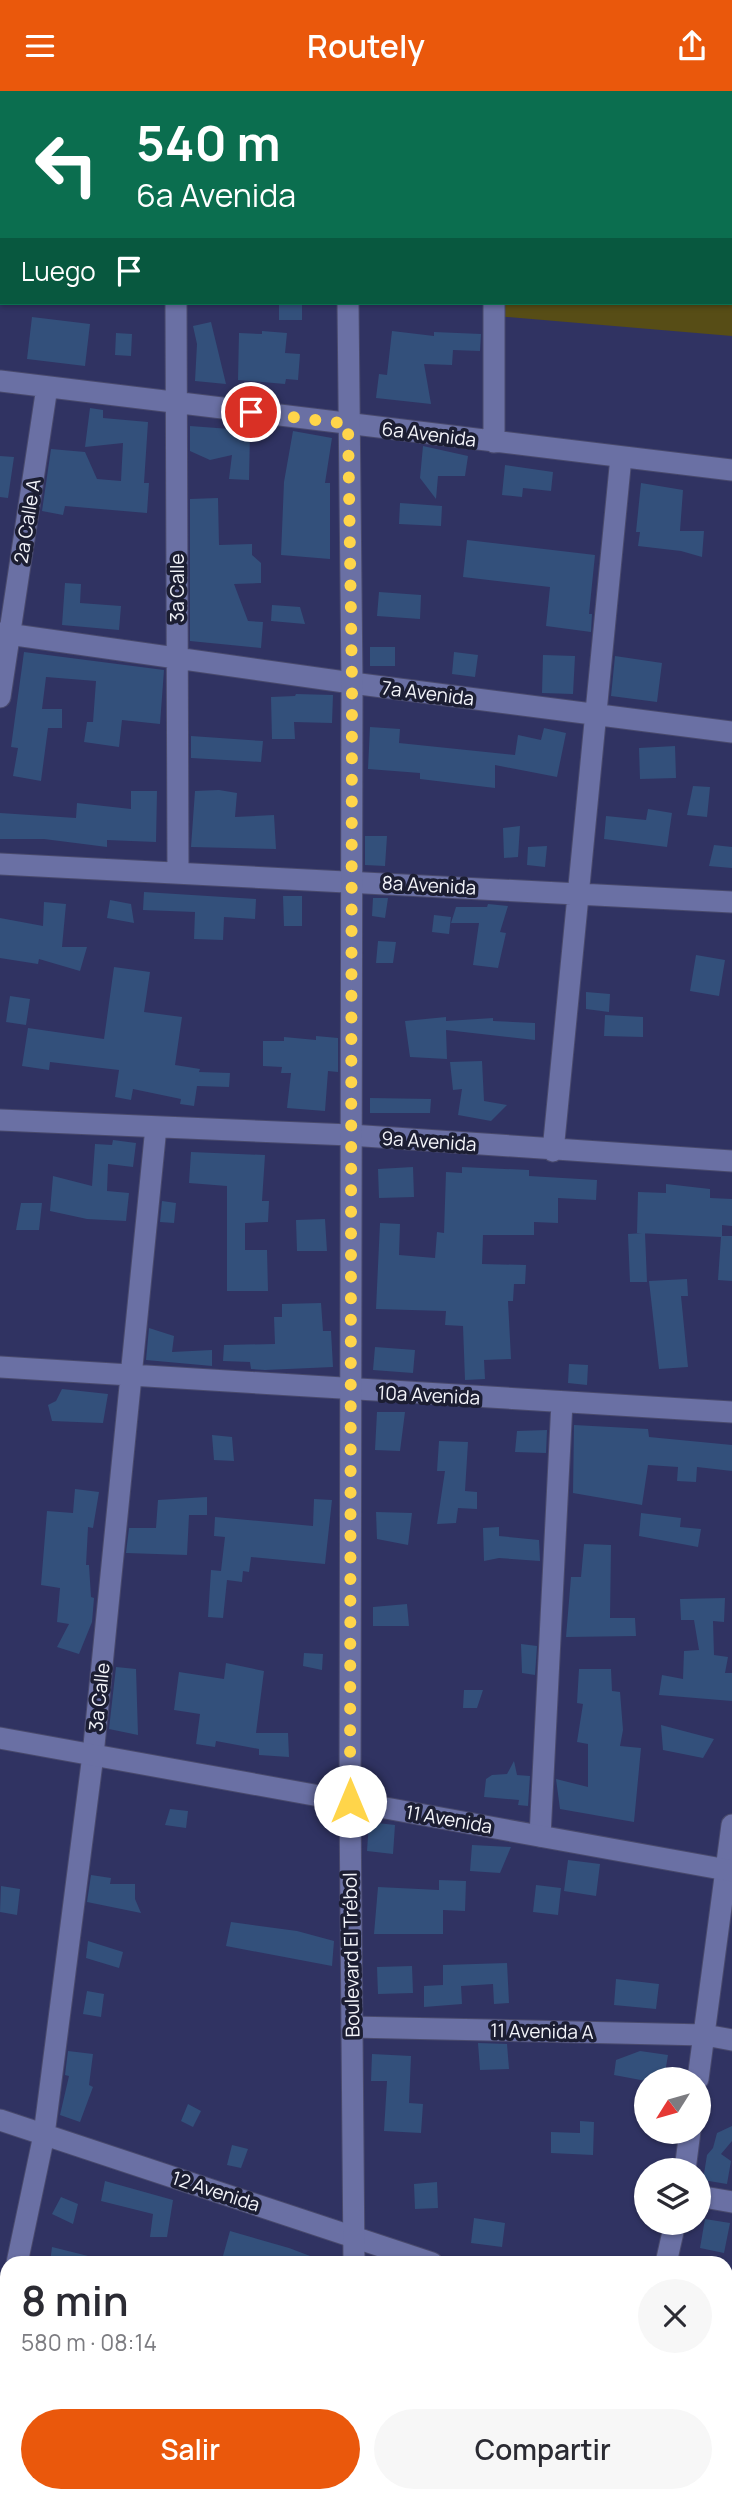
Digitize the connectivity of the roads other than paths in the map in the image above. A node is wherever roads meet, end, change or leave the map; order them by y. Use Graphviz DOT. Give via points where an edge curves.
graph roads {
  1 [pos="176,305"];
  2 [pos="348,305"];
  3 [pos="494,305"];
  4 [pos="0,381"];
  5 [pos="47,387"];
  6 [pos="177,403"];
  7 [pos="348,424"];
  8 [pos="494,442"];
  9 [pos="621,457"];
  10 [pos="732,470"];
  11 [pos="5,634"];
  12 [pos="177,657"];
  13 [pos="352,683"];
  14 [pos="0,697"];
  15 [pos="596,713"];
  16 [pos="732,732"];
  17 [pos="0,864"];
  18 [pos="177,873"];
  19 [pos="349,881"];
  20 [pos="578,893"];
  21 [pos="732,902"];
  22 [pos="0,1120"];
  23 [pos="156,1127"];
  24 [pos="350,1135"];
  25 [pos="553,1151"];
  26 [pos="732,1161"];
  27 [pos="0,1367"];
  28 [pos="132,1376"];
  29 [pos="351,1391"];
  30 [pos="562,1402"];
  31 [pos="732,1412"];
  32 [pos="0,1738"];
  33 [pos="93,1755"];
  34 [pos="350,1801"];
  35 [pos="732,1825"];
  36 [pos="540,1836"];
  37 [pos="728,1870"];
  38 [pos="352,2027"];
  39 [pos="705,2035"];
  40 [pos="732,2040"];
  41 [pos="700,2067"];
  42 [pos="0,2120"];
  43 [pos="44,2135"];
  44 [pos="711,2198"];
  45 [pos="732,2202"];
  46 [pos="672,2235"];
  47 [pos="355,2237"];
  48 [pos="18,2256"];
  49 [pos="355,2256"];
  50 [pos="411,2256"];
  51 [pos="668,2256"];
  1 -- 6 [label="street, 3a Calle"];
  2 -- 7 [label="street, Boulevard El Trébol"];
  3 -- 8 [label="street"];
  4 -- 5 [label="street, 6a Avenida"];
  5 -- 6 [label="street, 6a Avenida"];
  5 -- 11 [label="street, 2a Calle A"];
  6 -- 7 [label="street, 6a Avenida"];
  6 -- 12 [label="street, 3a Calle"];
  7 -- 8 [label="street, 6a Avenida"];
  7 -- 13 [label="street, Boulevard El Trébol"];
  8 -- 9 [label="street, 6a Avenida"];
  9 -- 10 [label="street, 6a Avenida"];
  9 -- 15 [label="street"];
  11 -- 12 [label="street, 7a Avenida"];
  11 -- 14 [label="street, 2a Calle A"];
  12 -- 13 [label="street, 7a Avenida"];
  12 -- 18 [label="street, 3a Calle"];
  13 -- 15 [label="street, 7a Avenida"];
  13 -- 19 [label="street, Boulevard El Trébol"];
  15 -- 16 [label="street, 7a Avenida"];
  15 -- 20 [label="street"];
  17 -- 18 [label="street, 8a Avenida"];
  18 -- 19 [label="street, 8a Avenida"];
  19 -- 20 [label="street, 8a Avenida"];
  19 -- 24 [label="street, Boulevard El Trébol"];
  20 -- 21 [label="street, 8a Avenida"];
  20 -- 25 [label="street"];
  22 -- 23 [label="street, 9a Avenida"];
  23 -- 24 [label="street, 9a Avenida"];
  23 -- 28 [label="street, 3a Calle"];
  24 -- 25 [label="street, 9a Avenida"];
  24 -- 29 [label="street, Boulevard El Trébol"];
  25 -- 26 [label="street, 9a Avenida"];
  27 -- 28 [label="street, 10a Avenida"];
  28 -- 29 [label="street, 10a Avenida"];
  28 -- 33 [label="street, 3a Calle"];
  29 -- 30 [label="street, 10a Avenida"];
  29 -- 34 [label="street, Boulevard El Trébol"];
  30 -- 31 [label="street, 10a Avenida"];
  30 -- 36 [label="street"];
  32 -- 33 [label="street, 11 Avenida"];
  33 -- 34 [label="street, 11 Avenida"];
  33 -- 43 [label="street, 3a Calle"];
  34 -- 36 [label="street, 11 Avenida"];
  34 -- 38 [label="street, Boulevard El Trébol"];
  35 -- 37 [label="street"];
  36 -- 37 [label="street, 11 Avenida"];
  37 -- 39 [label="street"];
  38 -- 39 [label="street, 11 Avenida A"];
  38 -- 47 [label="street, Boulevard El Trébol"];
  39 -- 40 [label="street, 11 Avenida A"];
  39 -- 41 [label="street"];
  42 -- 43 [label="street, 12 Avenida"];
  43 -- 47 [label="street, 12 Avenida"];
  43 -- 48 [label="street, 3a Calle"];
  44 -- 45 [label="street"];
  46 -- 51 [label="street"];
  47 -- 49 [label="street, Boulevard El Trébol"];
  47 -- 50 [label="street, 12 Avenida"];
}
